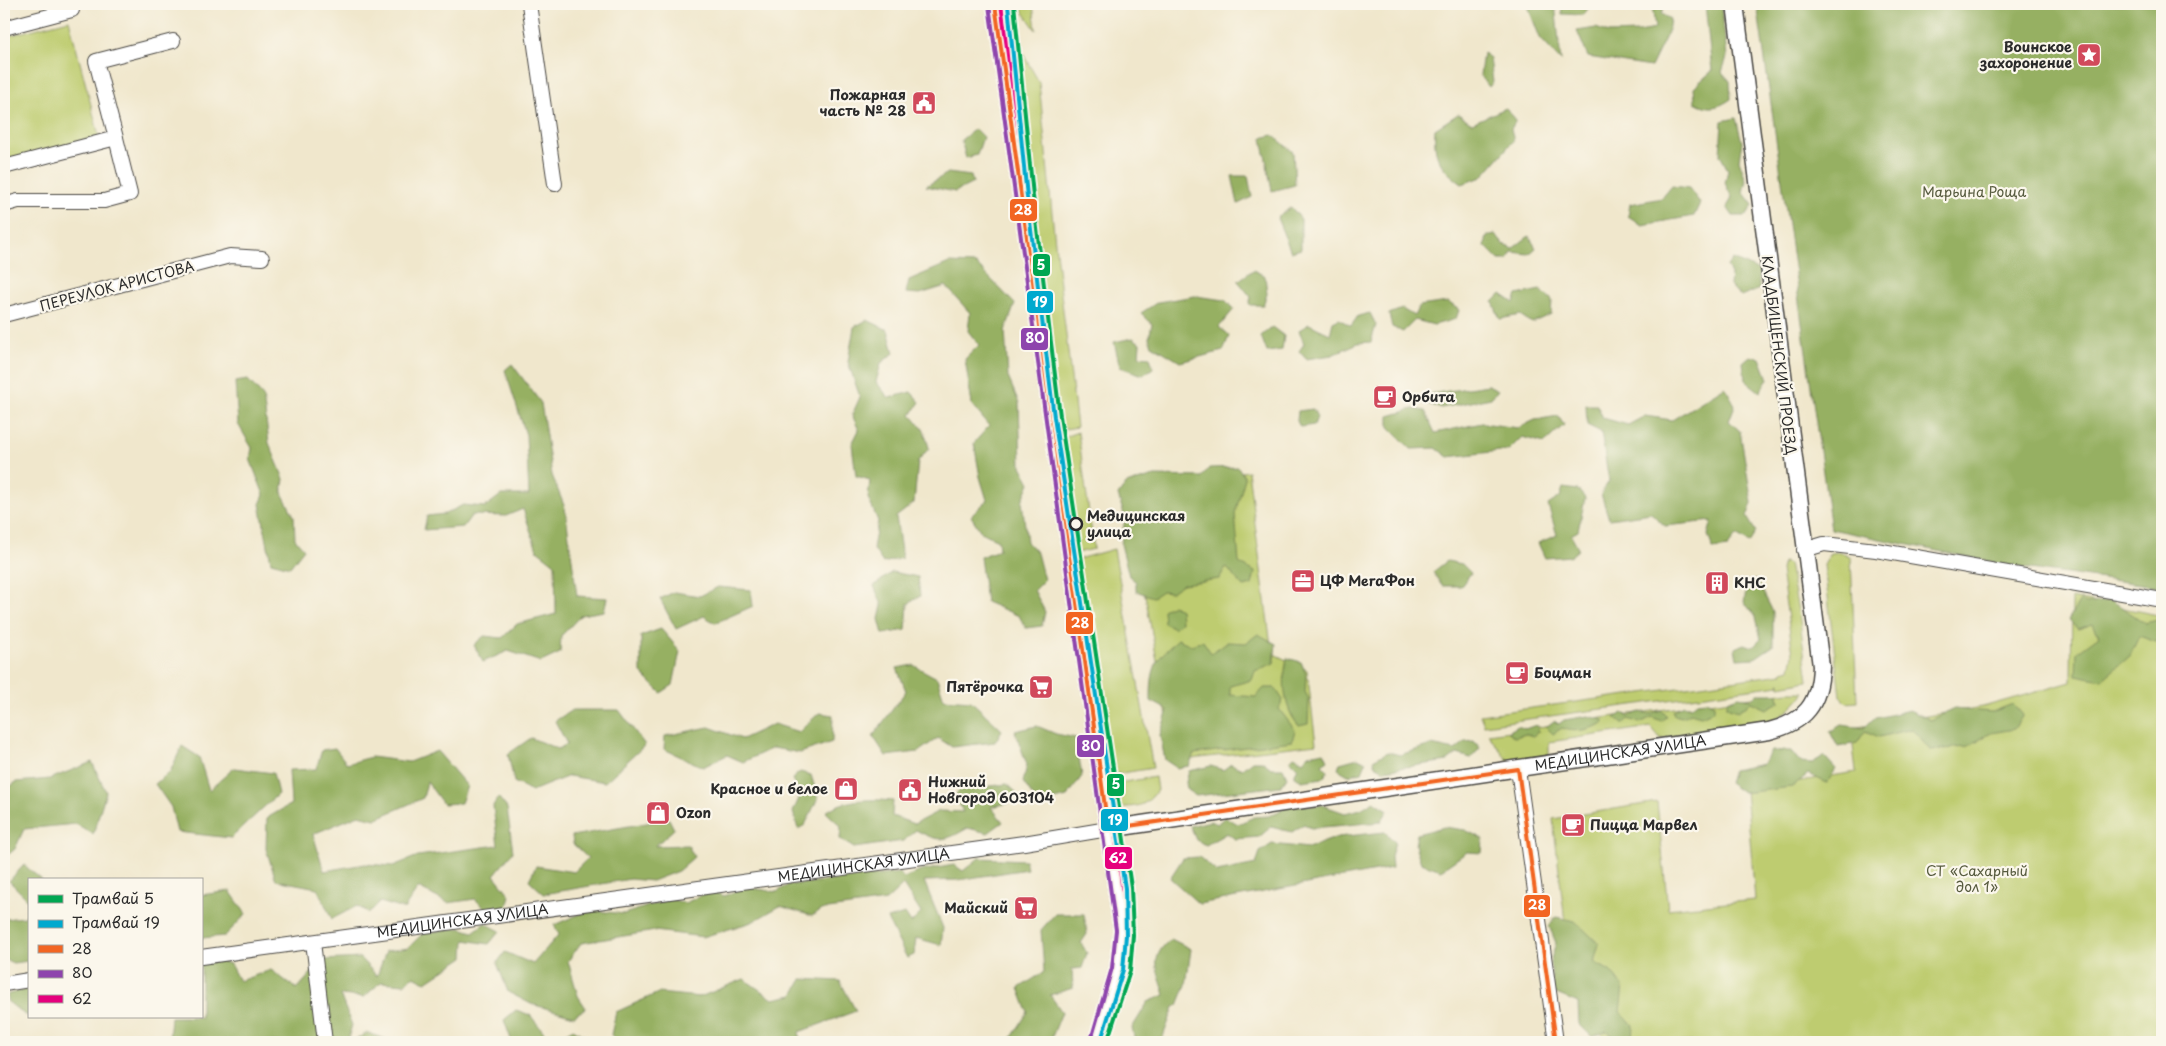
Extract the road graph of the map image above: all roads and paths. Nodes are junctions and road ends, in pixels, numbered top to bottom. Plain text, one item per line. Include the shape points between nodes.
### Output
1 (70, 4) edge
2 (529, 4) edge
3 (996, 4) edge
4 (1735, 4) edge
5 (4, 28) edge
6 (172, 41) dead end
7 (116, 138) junction
8 (4, 167) edge
9 (555, 184) dead end
10 (4, 205) edge
11 (262, 258) dead end
12 (4, 315) edge
13 (1804, 550) junction
14 (2162, 600) edge
15 (1812, 705) joint
16 (1518, 769) junction
17 (1108, 829) junction
18 (313, 942) junction
19 (202, 957) edge
20 (28, 980) edge
21 (4, 984) edge
22 (325, 1042) edge
23 (1097, 1042) edge
24 (1556, 1042) edge

1 - 5 street via 72,10
2 - 9 street
3 - 17 street
4 - 13 street, КЛАДБИЩЕНСКИЙ ПРОЕЗД
6 - 7 street via 96,61
7 - 8 street
7 - 10 street via 130,194 104,201
11 - 12 street, ПЕРЕУЛОК АРИСТОВА via 230,256
13 - 14 street via 1824,544 1867,549
13 - 15 street, КЛАДБИЩЕНСКИЙ ПРОЕЗД via 1821,666 1818,692
15 - 16 street, МЕДИЦИНСКАЯ УЛИЦА via 1798,720 1769,731
16 - 17 street, МЕДИЦИНСКАЯ УЛИЦА
16 - 24 street
17 - 18 street, МЕДИЦИНСКАЯ УЛИЦА
17 - 23 street via 1122,930 1118,969
18 - 19 street, МЕДИЦИНСКАЯ УЛИЦА
18 - 22 street
20 - 21 street

